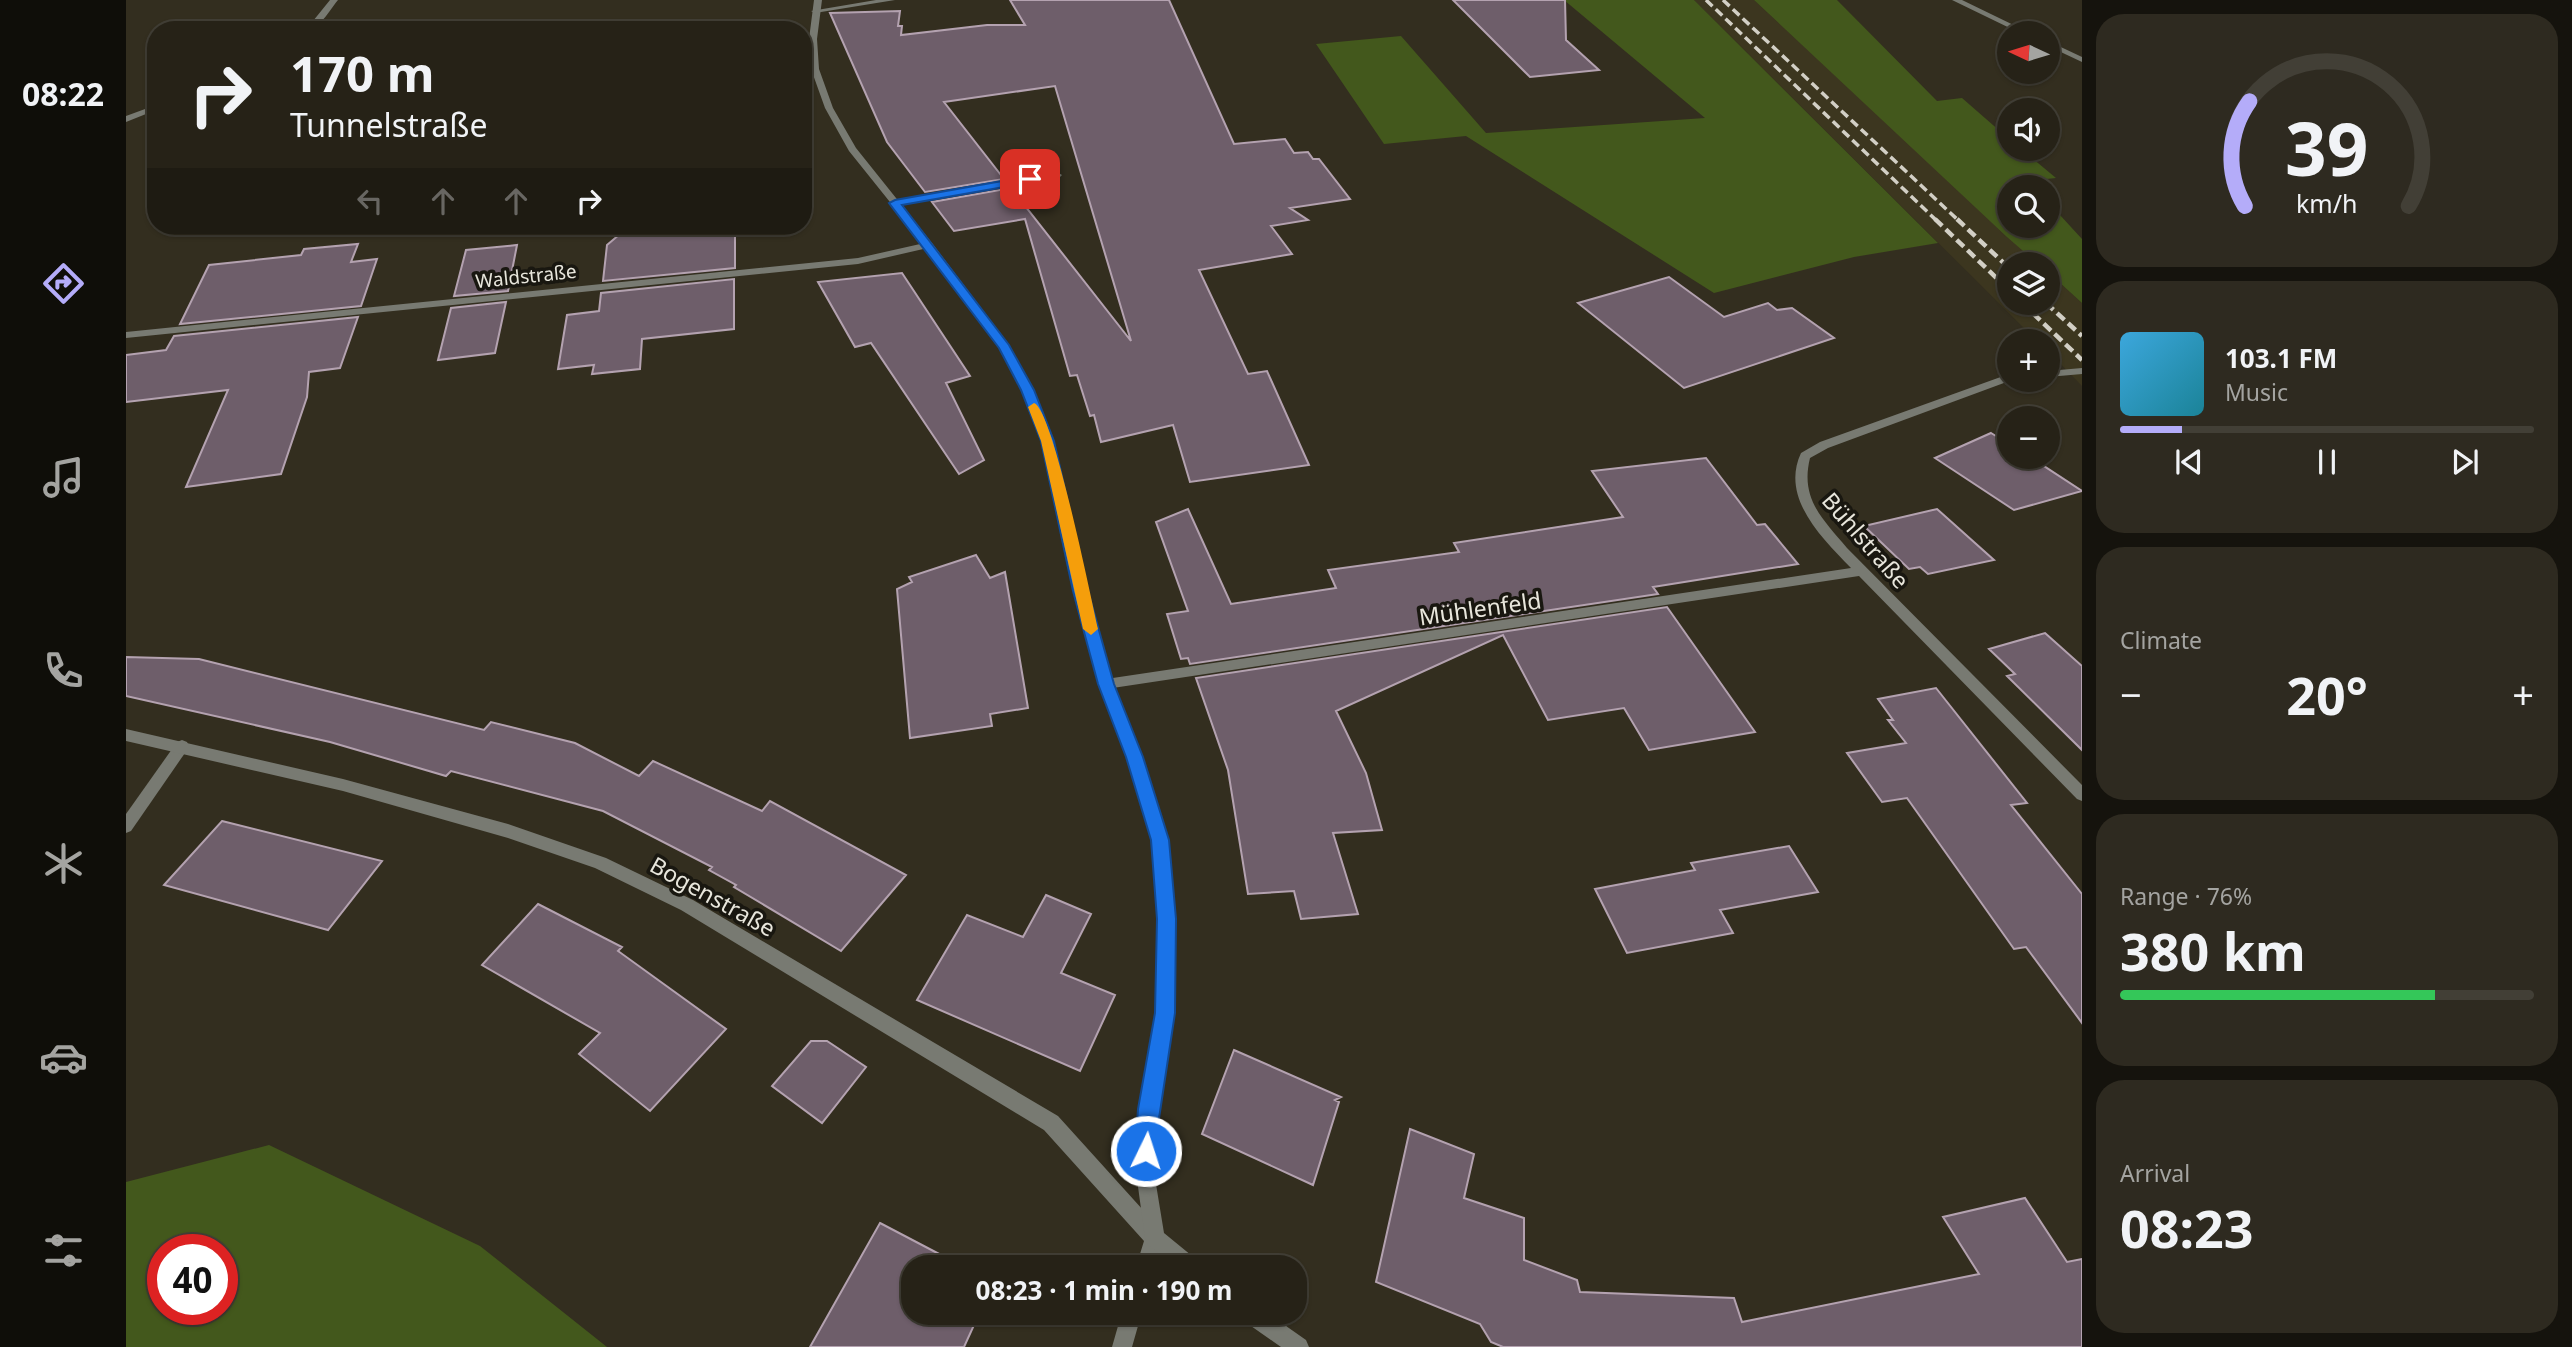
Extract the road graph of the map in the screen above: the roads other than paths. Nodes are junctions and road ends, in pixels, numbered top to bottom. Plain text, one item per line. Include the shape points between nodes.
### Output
1 (334, 0) edge
2 (891, 0) edge
3 (1956, 0) edge
4 (816, 5) edge
5 (318, 21) edge
6 (2001, 21) edge
7 (2060, 49) edge
8 (2082, 60) edge
9 (147, 111) edge
10 (126, 119) edge
11 (1057, 175) dead end
12 (895, 203) junction
13 (929, 245) junction
14 (126, 335) edge
15 (2078, 372) edge
16 (2060, 373) edge
17 (1997, 381) edge
18 (1861, 571) junction
19 (1106, 684) junction
20 (126, 735) edge
21 (182, 746) junction
22 (2082, 795) edge
23 (126, 826) edge
24 (1155, 1238) junction
25 (1150, 1255) edge
26 (1176, 1255) edge
27 (1128, 1325) edge
28 (1267, 1325) edge
29 (1122, 1347) edge
30 (1299, 1347) edge

1 - 5 street
2 - 4 street
3 - 6 street
4 - 12 street via 815,69 829,108 852,149
7 - 8 street
9 - 10 street
11 - 12 street
12 - 13 street
13 - 14 street, Waldstraße via 858,261
13 - 19 street via 1005,347 1028,390 1047,441
15 - 16 street
17 - 18 street, Bühlstraße via 1805,456 1799,485 1804,501
18 - 19 street, Mühlenfeld
18 - 22 street, Bühlstraße
19 - 24 street via 1135,757 1160,840 1166,919 1165,1013 1144,1172
20 - 21 street, Bogenstraße
21 - 23 street
21 - 24 street, Bogenstraße via 508,831 600,863 687,905 1051,1122
24 - 25 street
24 - 26 street, Bogenstraße
27 - 29 street
28 - 30 street

